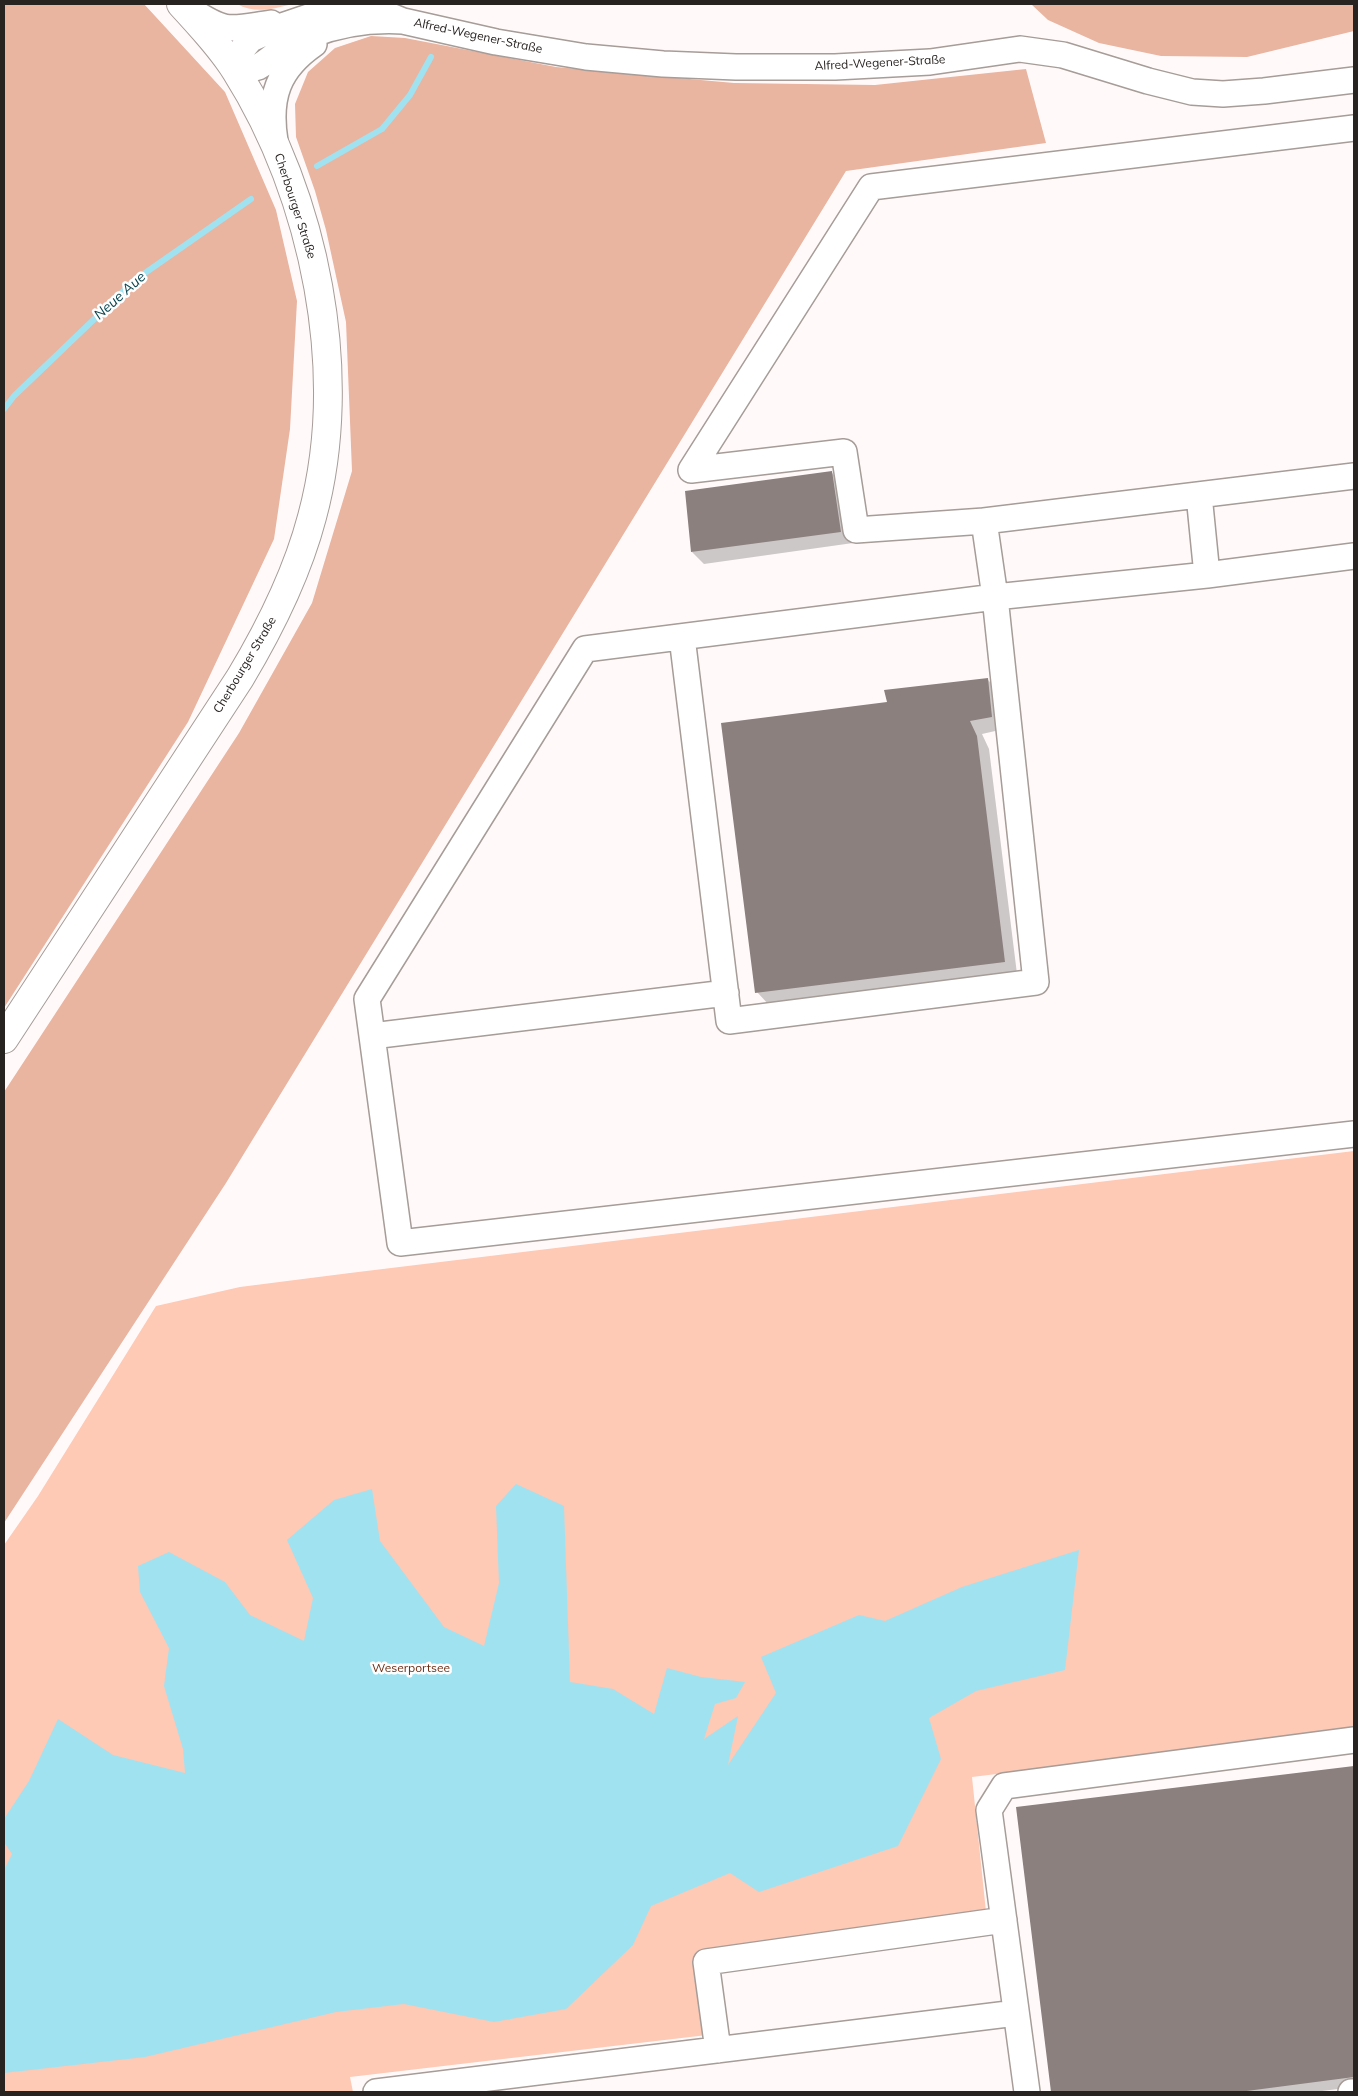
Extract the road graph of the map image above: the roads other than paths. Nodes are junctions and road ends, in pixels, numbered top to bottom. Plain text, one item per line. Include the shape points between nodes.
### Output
1 (182, 4) edge
2 (303, 18) junction
3 (402, 21) junction
4 (340, 26) junction
5 (235, 68) junction
6 (1354, 80) edge
7 (1354, 128) edge
8 (277, 148) junction
9 (1354, 476) edge
10 (1199, 495) junction
11 (984, 521) junction
12 (1354, 556) edge
13 (1207, 575) junction
14 (995, 597) junction
15 (682, 637) junction
16 (726, 993) junction
17 (372, 1036) junction
18 (4, 1040) edge
19 (1354, 1134) edge
20 (1354, 1740) edge
21 (1004, 1920) junction
22 (1016, 2013) junction
23 (718, 2050) junction
24 (376, 2092) edge
25 (1027, 2092) edge

1 - 2 street via 223,28 244,29
1 - 5 main road, Cherbourger Straße
2 - 3 street, Alfred-Wegener-Straße via 335,8 376,10
2 - 5 street, Alfred-Wegener-Straße via 252,39 240,52
3 - 4 street, Alfred-Wegener-Straße via 371,20
3 - 6 street, Alfred-Wegener-Straße via 496,42 586,57 663,64 835,67 930,62 1020,50 1063,55 1192,92 1264,91
4 - 5 street, Alfred-Wegener-Straße via 311,35 248,70
4 - 8 street via 301,53 281,76 272,123
5 - 8 main road, Cherbourger Straße
7 - 11 street via 871,187 691,470 844,452 856,530
8 - 18 main road, Cherbourger Straße via 311,251 325,340 327,425 322,474 312,517 299,558 265,635
9 - 10 street
10 - 11 street
10 - 13 street
11 - 14 street
12 - 13 street
13 - 14 street
14 - 15 street
14 - 16 street via 1036,982 729,1021
15 - 16 street
15 - 17 street via 585,649 366,999
16 - 17 street
17 - 19 street via 400,1243
20 - 21 street via 1004,1786 989,1810
21 - 22 street
21 - 23 street via 706,1962
22 - 23 street
22 - 25 street
23 - 24 street

